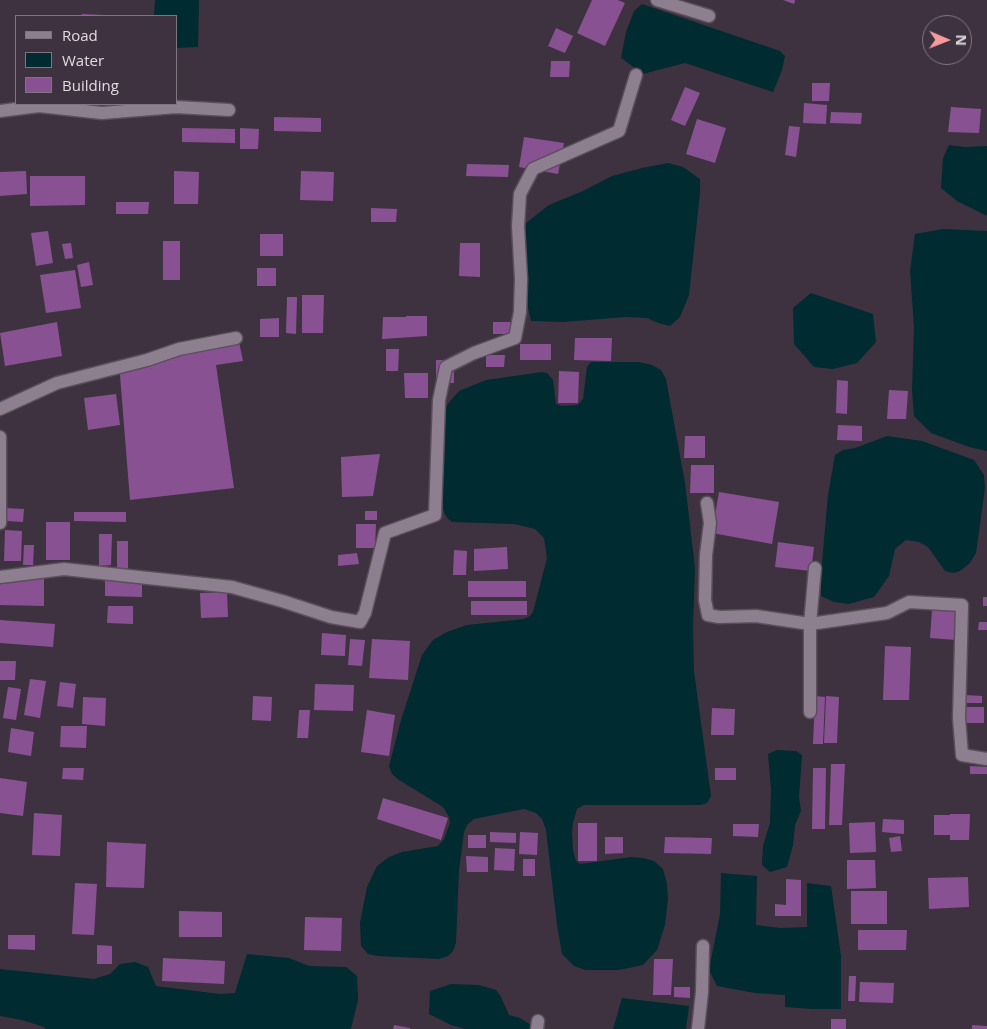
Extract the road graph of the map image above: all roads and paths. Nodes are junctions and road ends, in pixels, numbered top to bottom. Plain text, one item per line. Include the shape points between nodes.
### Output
1 (658, 0) edge
2 (710, 16) dead end
3 (636, 76) dead end
4 (229, 110) dead end
5 (0, 111) edge
6 (236, 338) dead end
7 (0, 408) edge
8 (0, 437) edge
9 (707, 502) dead end
10 (0, 523) edge
11 (815, 568) dead end
12 (0, 577) edge
13 (810, 624) junction
14 (810, 712) dead end
15 (987, 759) edge
16 (703, 946) dead end
17 (698, 1029) edge

1 - 2 street
3 - 12 street via 618,131 533,169 520,194 520,312 515,338 446,366 439,400 435,515 385,533 360,622 331,617 232,587 64,569
4 - 5 street via 176,107 102,113 39,106
6 - 7 street via 179,349 57,382
8 - 10 street
9 - 13 street via 710,523 705,600 708,615 756,616
11 - 13 street
13 - 14 street
13 - 15 street via 887,613 909,602 962,605 959,718 962,755
16 - 17 street

